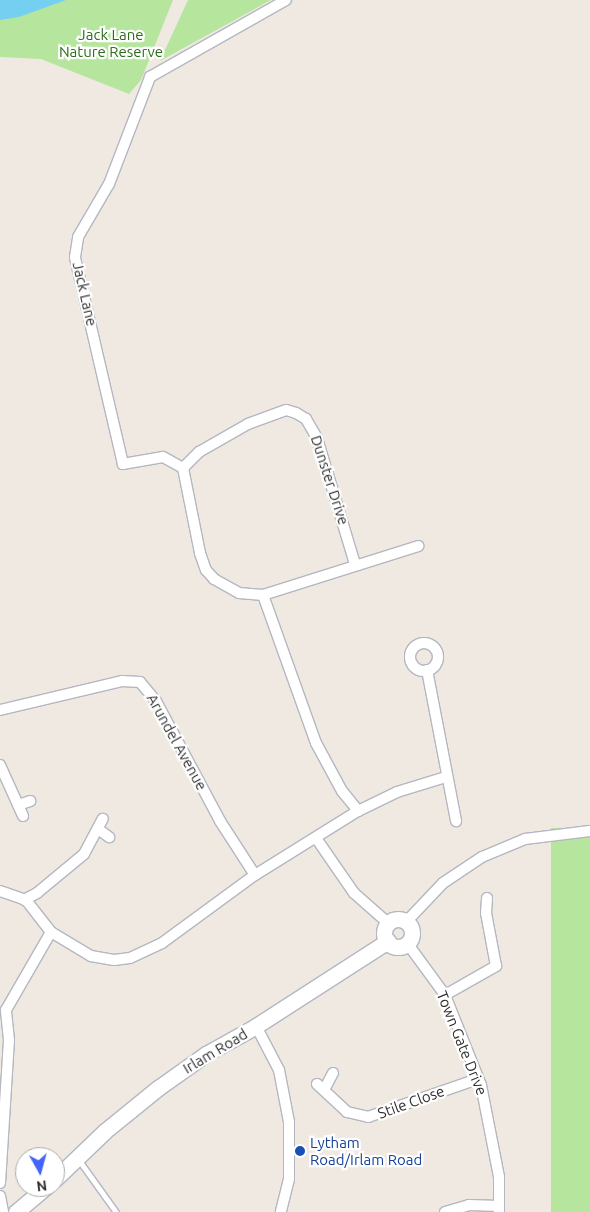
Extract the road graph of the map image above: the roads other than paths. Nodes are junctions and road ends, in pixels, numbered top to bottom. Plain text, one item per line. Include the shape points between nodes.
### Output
1 (286, 0) edge
2 (183, 468) junction
3 (418, 546) dead end
4 (354, 564) junction
5 (263, 595) junction
6 (427, 670) dead end
7 (0, 710) edge
8 (0, 764) edge
9 (446, 777) junction
10 (30, 801) dead end
11 (18, 805) junction
12 (358, 811) junction
13 (23, 816) dead end
14 (103, 819) dead end
15 (456, 821) dead end
16 (98, 829) junction
17 (590, 831) edge
18 (109, 837) dead end
19 (316, 838) junction
20 (255, 875) junction
21 (0, 891) edge
22 (487, 898) dead end
23 (24, 900) junction
24 (407, 921) junction
25 (388, 923) junction
26 (52, 932) junction
27 (388, 941) junction
28 (408, 943) junction
29 (445, 995) junction
30 (3, 1010) edge
31 (256, 1026) junction
32 (333, 1073) dead end
33 (478, 1078) junction
34 (1, 1109) edge
35 (77, 1158) junction
36 (65, 1169) edge
37 (0, 1183) edge
38 (0, 1196) edge
39 (34, 1197) edge
40 (499, 1209) edge
41 (3, 1212) edge
42 (16, 1212) edge
43 (116, 1212) edge
44 (281, 1212) edge
45 (445, 1212) edge

1 - 2 street, Jack Lane via 150,77 109,184 78,237 75,257 123,464 163,457
2 - 4 street, Dunster Drive via 199,452 248,424 286,410 296,413 306,419 318,438
2 - 5 street via 206,570 228,588
3 - 4 street
4 - 5 street
5 - 12 street via 316,743 342,791
6 - 9 street
7 - 20 street, Arundel Avenue via 122,681 140,682 156,701 220,821
8 - 11 street
9 - 12 street via 397,792
9 - 15 street via 459,808
10 - 11 street
11 - 13 street
12 - 19 street
14 - 16 street
16 - 18 street
16 - 23 street via 84,854 38,893
17 - 24 street via 525,839 482,857 443,883
19 - 20 street
19 - 25 street via 354,893
20 - 26 street via 162,943 130,958 114,960 91,956
21 - 23 street
22 - 29 street via 486,913 496,966
23 - 26 street
24 - 25 street via 395,919
24 - 28 street via 412,932
25 - 27 street via 385,930
26 - 30 street
27 - 28 street via 395,946
27 - 31 street, Irlam Road
28 - 29 street, Town Gate Drive
29 - 33 street, Town Gate Drive
30 - 34 street via 9,1040
31 - 35 street, Irlam Road via 206,1054 158,1088
31 - 44 street via 279,1070 289,1122 289,1179
32 - 33 street, Stile Close via 321,1086 347,1112 368,1117
33 - 40 street, Town Gate Drive via 486,1102 499,1177
34 - 37 street
35 - 36 street, Irlam Road
35 - 43 lane
38 - 41 street
39 - 42 street
40 - 45 street via 469,1205

